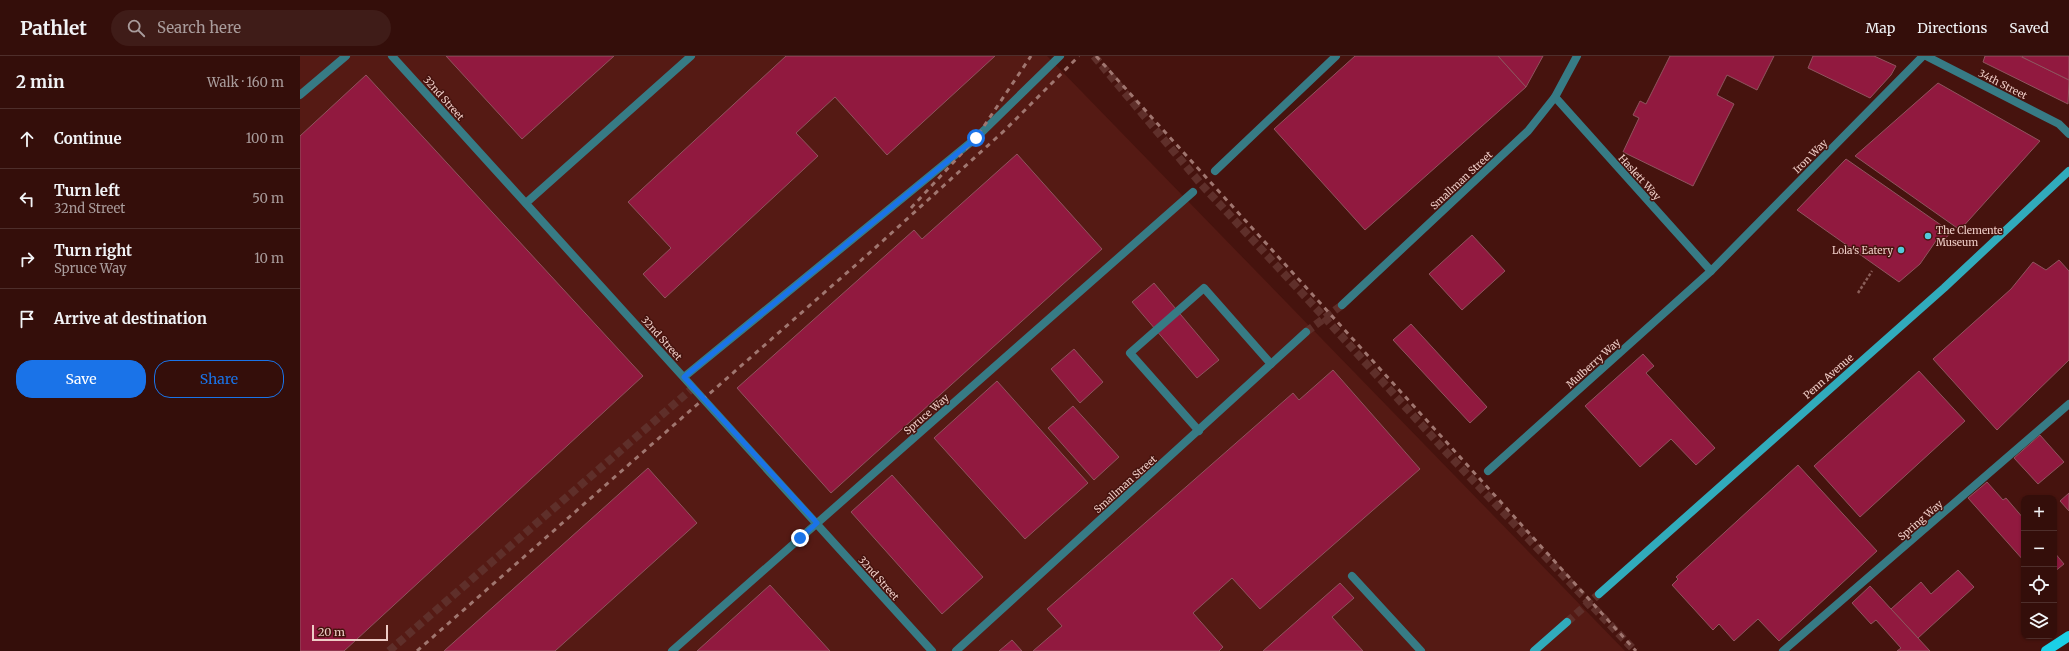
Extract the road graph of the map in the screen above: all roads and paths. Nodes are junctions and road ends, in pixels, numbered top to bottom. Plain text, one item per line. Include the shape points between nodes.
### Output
1 (346, 56) edge
2 (392, 56) edge
3 (691, 56) edge
4 (1060, 56) edge
5 (1336, 56) edge
6 (1578, 56) edge
7 (1923, 56) edge
8 (1926, 56) edge
9 (300, 95) edge
10 (1555, 97) junction
11 (2069, 134) edge
12 (1215, 171) dead end
13 (2069, 171) edge
14 (1193, 192) dead end
15 (526, 203) junction
16 (1711, 271) junction
17 (1872, 271) dead end
18 (1858, 293) dead end
19 (1342, 305) tunnel mouth
20 (1306, 332) tunnel mouth
21 (1271, 364) junction
22 (684, 377) junction
23 (2069, 404) edge
24 (1198, 430) junction
25 (1488, 471) dead end
26 (817, 523) junction
27 (1352, 576) dead end
28 (1599, 594) tunnel mouth
29 (1567, 622) tunnel mouth
30 (2069, 636) edge
31 (672, 651) edge
32 (932, 651) edge
33 (956, 651) edge
34 (1421, 651) edge
35 (1534, 651) edge
36 (1783, 651) edge
37 (2046, 651) edge

1 - 9 street
2 - 15 street, 32nd Street
3 - 15 street
4 - 22 street via 976,138
5 - 12 street
6 - 10 street, Smallman Street
7 - 16 street, Iron Way
8 - 11 street, 34th Street via 2059,124
10 - 16 street, Haslett Way
10 - 19 street, Smallman Street via 1528,131
13 - 28 main road, Penn Avenue via 1944,288
14 - 26 street, Spruce Way
15 - 22 street, 32nd Street
16 - 25 street, Mulberry Way
17 - 18 path
20 - 21 street, Smallman Street
21 - 24 street, Smallman Street
21 - 24 street via 1204,288 1130,353
22 - 26 street, 32nd Street
23 - 36 street, Spring Way
24 - 33 street, Smallman Street
26 - 31 street, Spruce Way
26 - 32 street, 32nd Street
27 - 34 street
29 - 35 main road
30 - 37 main road

